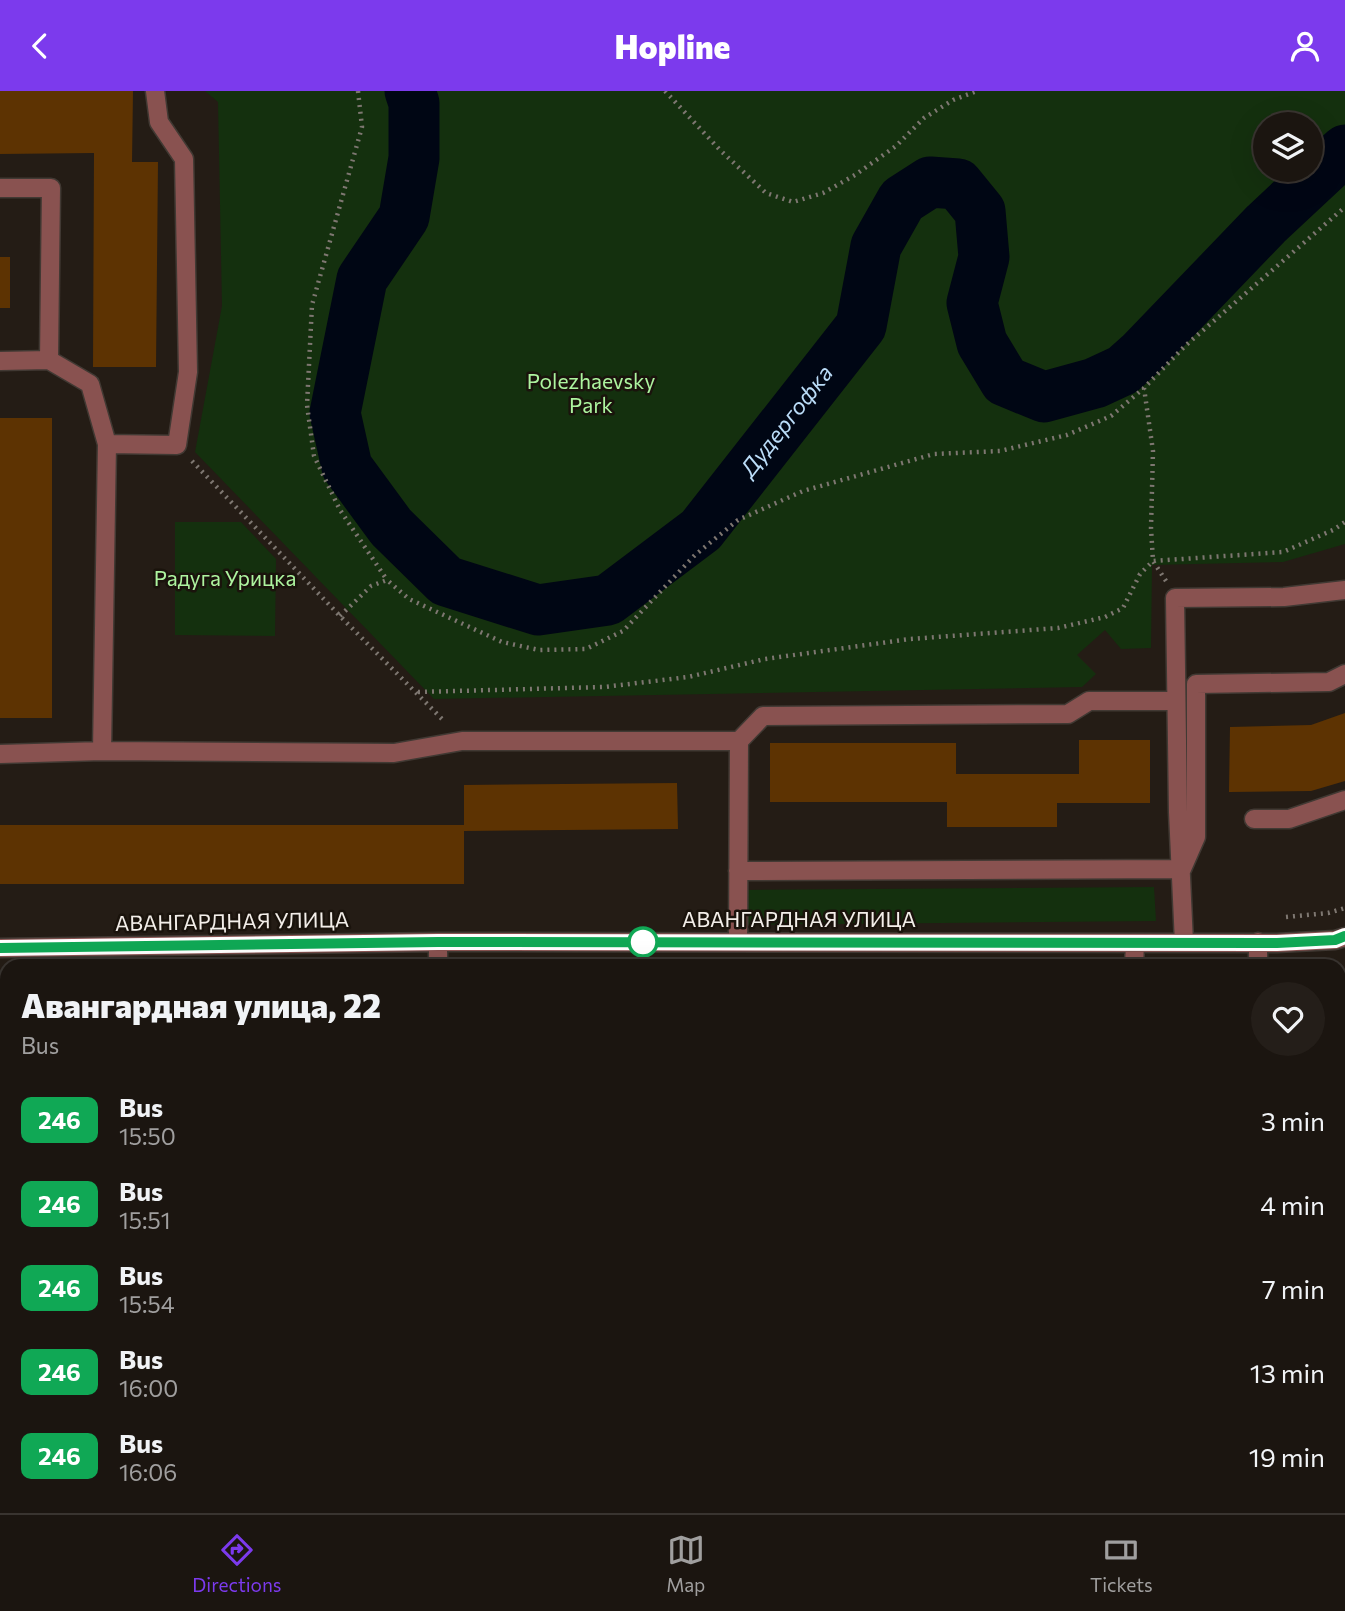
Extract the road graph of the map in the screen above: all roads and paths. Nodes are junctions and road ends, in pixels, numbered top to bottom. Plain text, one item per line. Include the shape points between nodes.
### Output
1 (155, 91) edge
2 (358, 91) edge
3 (665, 91) edge
4 (977, 91) edge
5 (0, 188) edge
6 (1345, 207) edge
7 (49, 360) junction
8 (0, 361) edge
9 (1144, 388) junction
10 (107, 444) junction
11 (177, 445) junction
12 (1345, 521) edge
13 (1153, 561) junction
14 (387, 580) junction
15 (1345, 590) edge
16 (340, 616) junction
17 (1345, 674) edge
18 (418, 692) junction
19 (1176, 701) junction
20 (462, 741) junction
21 (739, 741) junction
22 (102, 751) junction
23 (0, 754) edge
24 (1345, 800) edge
25 (1254, 818) dead end
26 (1182, 869) junction
27 (738, 871) junction
28 (1345, 908) edge
29 (1277, 918) dead end
30 (1345, 937) edge
31 (438, 942) junction
32 (738, 942) junction
33 (1258, 942) junction
34 (1135, 943) junction
35 (1184, 943) junction
36 (0, 948) edge
37 (438, 959) edge
38 (1135, 959) edge
39 (1258, 959) edge

1 - 11 street via 159,122 184,159 188,372
2 - 14 path via 362,127 312,305 307,405 314,456 340,510
3 - 4 path via 766,193 793,202 823,193 855,175 896,146 924,118
5 - 7 street via 51,188
6 - 9 path via 1185,346
7 - 8 street
7 - 10 street via 90,384
9 - 13 path via 1153,451
9 - 14 path via 1111,416 1067,435 1000,451 934,454 803,491 738,520 695,555 624,631 586,649 539,650 502,642 409,599
10 - 11 street
10 - 22 street
11 - 16 path
12 - 13 path via 1283,552
13 - 18 path via 1123,608 1058,628 871,644 618,685
14 - 16 path via 371,586
15 - 19 street via 1283,597 1175,598
16 - 18 path
17 - 26 street via 1329,682 1196,684 1196,837
18 - 20 path
19 - 21 street via 1089,701 1068,714 763,716
19 - 26 street
20 - 21 street
20 - 22 street via 394,753
21 - 27 street
22 - 23 street
24 - 25 street via 1289,818
26 - 27 street
26 - 35 street
27 - 32 street
28 - 29 path
30 - 33 street, АВАНГАРДНАЯ УЛИЦА
31 - 32 street, АВАНГАРДНАЯ УЛИЦА
31 - 36 street, АВАНГАРДНАЯ УЛИЦА
31 - 37 street
32 - 34 street, АВАНГАРДНАЯ УЛИЦА
33 - 35 street, АВАНГАРДНАЯ УЛИЦА
33 - 39 street
34 - 35 street, АВАНГАРДНАЯ УЛИЦА
34 - 38 street

